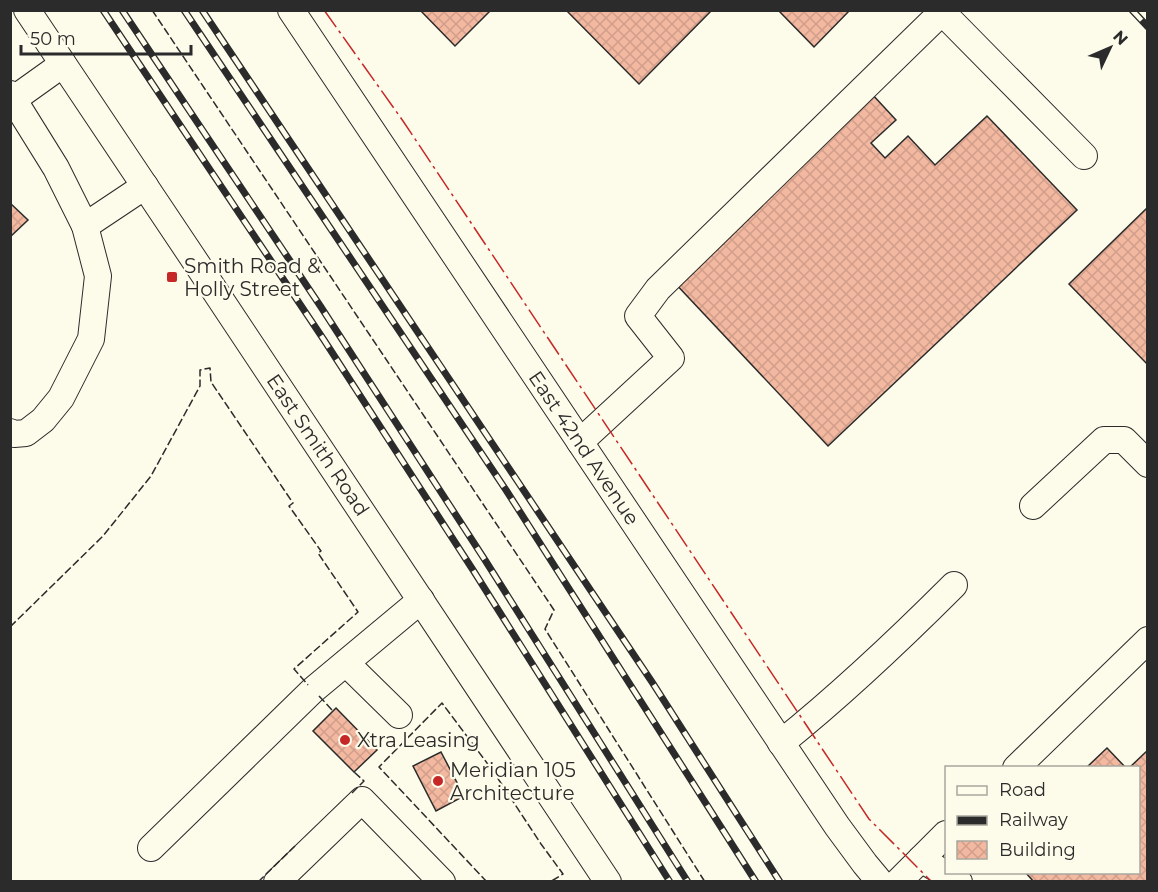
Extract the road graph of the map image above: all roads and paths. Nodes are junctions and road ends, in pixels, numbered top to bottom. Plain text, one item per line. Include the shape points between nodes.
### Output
1 (27, 10) edge
2 (291, 10) edge
3 (63, 64) junction
4 (12, 97) edge
5 (1084, 156) dead end
6 (145, 186) junction
7 (85, 226) junction
8 (10, 432) edge
9 (580, 442) junction
10 (1148, 464) edge
11 (1033, 506) dead end
12 (954, 585) dead end
13 (421, 600) junction
14 (1148, 640) edge
15 (346, 663) junction
16 (399, 715) dead end
17 (781, 743) junction
18 (1018, 766) edge
19 (945, 835) edge
20 (151, 848) dead end
21 (921, 859) junction
22 (945, 874) edge
23 (946, 874) edge
24 (598, 878) edge
25 (277, 882) edge
26 (442, 882) edge
27 (880, 882) edge
28 (898, 882) edge
29 (959, 882) edge

1 - 3 street, East Smith Road
2 - 9 street, East 42nd Avenue
3 - 4 street
3 - 6 street, East Smith Road
4 - 7 street via 56,168
5 - 9 street via 942,12 658,289 638,316 671,358
6 - 7 street
6 - 13 street, East Smith Road
7 - 8 street via 98,276 91,339 61,398 43,420 26,433
9 - 17 street, East 42nd Avenue
10 - 11 street via 1124,440 1104,440
12 - 17 street via 905,634
13 - 15 street
13 - 24 street, East Smith Road
14 - 18 street
15 - 16 street
15 - 20 street via 313,690
17 - 27 street, East 42nd Avenue
19 - 21 street
21 - 22 street
21 - 28 street
23 - 29 street
25 - 26 street via 362,800

